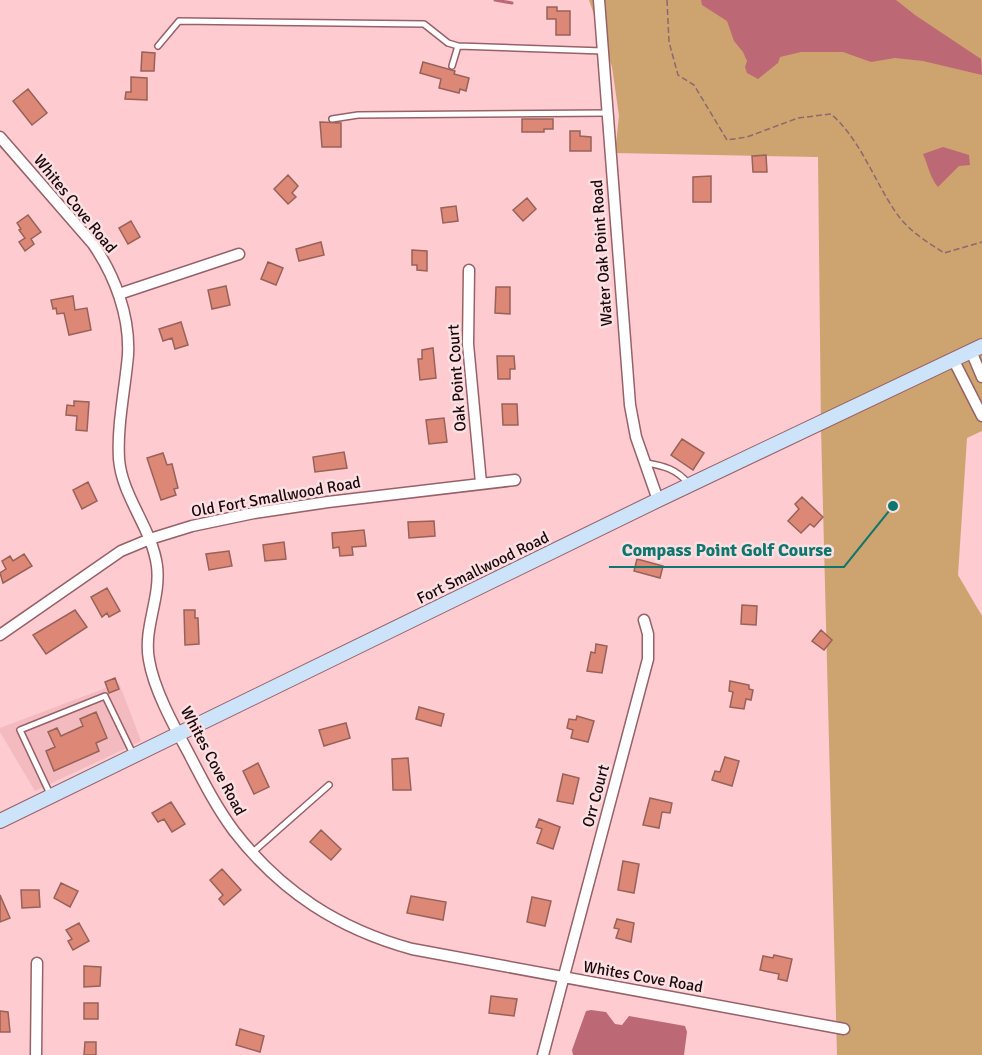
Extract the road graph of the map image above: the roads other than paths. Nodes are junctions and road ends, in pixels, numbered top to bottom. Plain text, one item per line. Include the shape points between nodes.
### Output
1 (599, 0) edge
2 (158, 46) dead end
3 (458, 46) junction
4 (603, 51) junction
5 (452, 66) dead end
6 (608, 113) junction
7 (332, 119) dead end
8 (0, 137) edge
9 (239, 254) dead end
10 (469, 270) dead end
11 (119, 294) junction
12 (976, 349) edge
13 (953, 359) junction
14 (982, 377) edge
15 (982, 416) edge
16 (645, 463) junction
17 (515, 480) dead end
18 (481, 483) junction
19 (690, 485) junction
20 (658, 500) junction
21 (150, 539) junction
22 (644, 620) dead end
23 (0, 635) edge
24 (179, 735) junction
25 (134, 757) junction
26 (329, 785) dead end
27 (52, 798) junction
28 (0, 821) edge
29 (253, 852) junction
30 (37, 963) dead end
31 (563, 978) junction
32 (844, 1029) dead end
33 (36, 1055) edge
34 (543, 1055) edge

1 - 4 street, Water Oak Point Road
2 - 3 lane via 179,21 424,24
3 - 4 lane
3 - 5 lane
4 - 6 street, Water Oak Point Road
6 - 7 lane via 358,115
6 - 16 street, Water Oak Point Road via 630,405
8 - 11 street, Whites Cove Road via 93,244
9 - 11 street
10 - 18 street, Oak Point Court via 468,344
11 - 21 street, Whites Cove Road via 128,353 118,435 119,463
12 - 13 main road, Fort Smallwood Road
12 - 14 street
13 - 15 street
13 - 19 main road, Fort Smallwood Road
16 - 19 lane via 672,469
16 - 20 street, Water Oak Point Road
17 - 18 street, Old Fort Smallwood Road
18 - 21 street, Old Fort Smallwood Road via 254,513
19 - 20 main road, Fort Smallwood Road
20 - 24 main road, Fort Smallwood Road
21 - 23 street, Old Fort Smallwood Road via 121,551
21 - 24 street, Whites Cove Road via 158,577 148,635 149,660
22 - 31 street, Orr Court via 648,659
24 - 25 main road, Fort Smallwood Road
24 - 29 street, Whites Cove Road via 221,812
25 - 27 main road, Fort Smallwood Road
25 - 27 lane via 105,696 20,730
26 - 29 lane
27 - 28 main road, Fort Smallwood Road
29 - 31 street, Whites Cove Road via 292,891 367,935 412,949
30 - 33 street
31 - 32 street, Whites Cove Road
31 - 34 street, Orr Court

